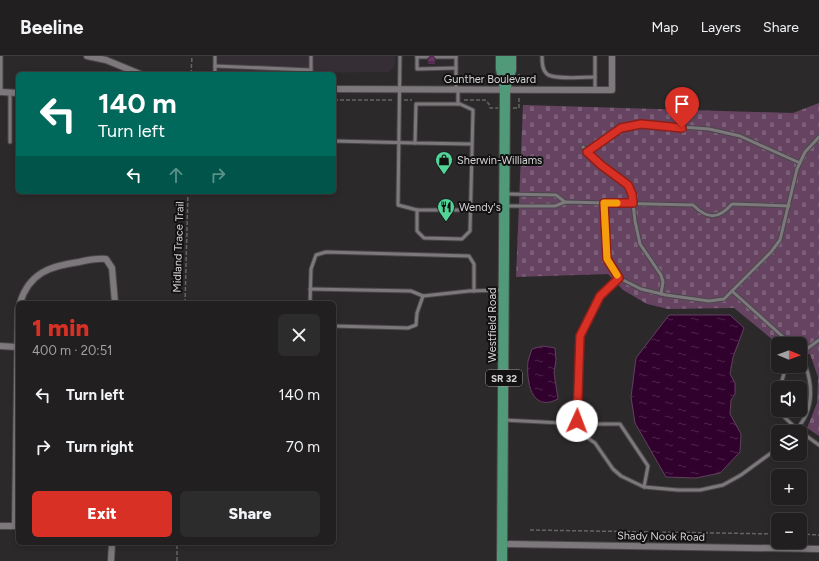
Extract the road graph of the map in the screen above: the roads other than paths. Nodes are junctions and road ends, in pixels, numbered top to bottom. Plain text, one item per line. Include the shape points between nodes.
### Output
1 (1, 56) edge
2 (87, 56) edge
3 (215, 56) edge
4 (312, 56) edge
5 (400, 56) edge
6 (417, 56) edge
7 (501, 56) edge
8 (511, 56) edge
9 (542, 56) edge
10 (595, 56) edge
11 (612, 56) edge
12 (428, 57) edge
13 (435, 57) edge
14 (456, 57) edge
15 (215, 66) junction
16 (456, 68) junction
17 (135, 72) edge
18 (215, 72) edge
19 (311, 72) edge
20 (595, 77) junction
21 (336, 89) edge
22 (399, 89) junction
23 (457, 89) junction
24 (505, 89) junction
25 (595, 90) junction
26 (1, 92) edge
27 (10, 93) junction
28 (16, 93) edge
29 (458, 102) junction
30 (819, 137) edge
31 (336, 141) edge
32 (10, 142) dead end
33 (399, 142) junction
34 (415, 143) junction
35 (472, 144) junction
36 (583, 147) dead end
37 (587, 152) junction
38 (800, 163) junction
39 (505, 194) junction
40 (565, 202) junction
41 (604, 203) junction
42 (633, 203) junction
43 (505, 206) junction
44 (789, 206) junction
45 (417, 210) junction
46 (470, 210) junction
47 (619, 278) junction
48 (310, 289) junction
49 (474, 290) junction
50 (504, 290) junction
51 (732, 291) junction
52 (661, 294) junction
53 (422, 296) junction
54 (21, 301) edge
55 (116, 301) edge
56 (310, 301) edge
57 (336, 326) edge
58 (782, 337) edge
59 (819, 340) edge
60 (0, 346) edge
61 (16, 347) edge
62 (807, 348) edge
63 (807, 373) edge
64 (577, 414) junction
65 (784, 417) edge
66 (503, 420) junction
67 (791, 425) edge
68 (800, 425) edge
69 (573, 429) junction
70 (807, 438) edge
71 (819, 445) edge
72 (771, 453) edge
73 (644, 487) junction
74 (0, 526) edge
75 (16, 526) edge
76 (502, 544) junction
77 (112, 545) edge
78 (819, 550) edge
79 (111, 561) edge
80 (502, 561) edge

1 - 26 lane
2 - 17 street via 106,60
3 - 15 lane
4 - 19 lane
5 - 22 lane
6 - 12 lane
6 - 16 lane via 417,69
7 - 24 main road, Westfield Road / SR 32
8 - 24 main road, Westfield Road / SR 32 via 511,70
9 - 20 lane via 542,63 548,75
10 - 20 lane
11 - 25 street, Gunther Boulevard via 612,90
13 - 14 lane
14 - 16 lane
15 - 18 lane
15 - 19 lane
16 - 23 lane
20 - 25 lane
21 - 22 street, Gunther Boulevard
22 - 23 street, Gunther Boulevard
22 - 33 lane
23 - 24 street, Gunther Boulevard
23 - 29 lane
24 - 25 street, Gunther Boulevard
24 - 39 main road, Westfield Road / SR 32
26 - 27 street
27 - 28 street
27 - 32 lane
29 - 34 lane via 416,104
29 - 35 lane via 473,110
30 - 38 lane
31 - 33 lane
33 - 34 lane
33 - 45 lane via 398,205
34 - 35 lane
35 - 46 lane
36 - 37 lane
37 - 38 lane via 621,128 641,124 709,129 740,136
37 - 42 lane via 628,185
38 - 44 lane
39 - 40 lane via 556,196
39 - 43 main road, Westfield Road / SR 32
40 - 41 lane
40 - 43 lane via 555,206
41 - 42 lane
41 - 47 lane via 607,259
42 - 44 lane via 693,205 700,212 709,215 724,213 732,204
42 - 52 lane via 640,244 662,275
43 - 50 main road, Westfield Road / SR 32
44 - 51 lane via 780,240
45 - 46 lane
45 - 46 lane via 417,231 424,238 462,239 470,231
47 - 52 lane via 641,289
47 - 64 lane via 600,296 580,336
48 - 49 lane via 311,269 316,255 326,252 469,256 474,264
48 - 53 lane via 412,291
48 - 56 lane
49 - 50 lane
49 - 53 lane
50 - 66 main road, Westfield Road / SR 32
51 - 52 lane via 724,299 709,301
51 - 58 lane
53 - 57 lane via 416,325 408,328
54 - 55 street via 34,277 44,270 96,259 106,259 112,268
59 - 62 lane
60 - 61 street
63 - 68 lane via 811,399 808,413
64 - 69 lane
64 - 73 lane via 595,414 595,424 620,424 648,466
65 - 67 lane
66 - 69 lane via 562,423
66 - 76 main road, Westfield Road / SR 32
69 - 73 lane via 595,443 621,476
70 - 71 lane
72 - 73 lane via 723,485 700,490
74 - 75 street
76 - 78 street, Shady Nook Road
76 - 80 main road, Westfield Road / SR 32
77 - 79 street

